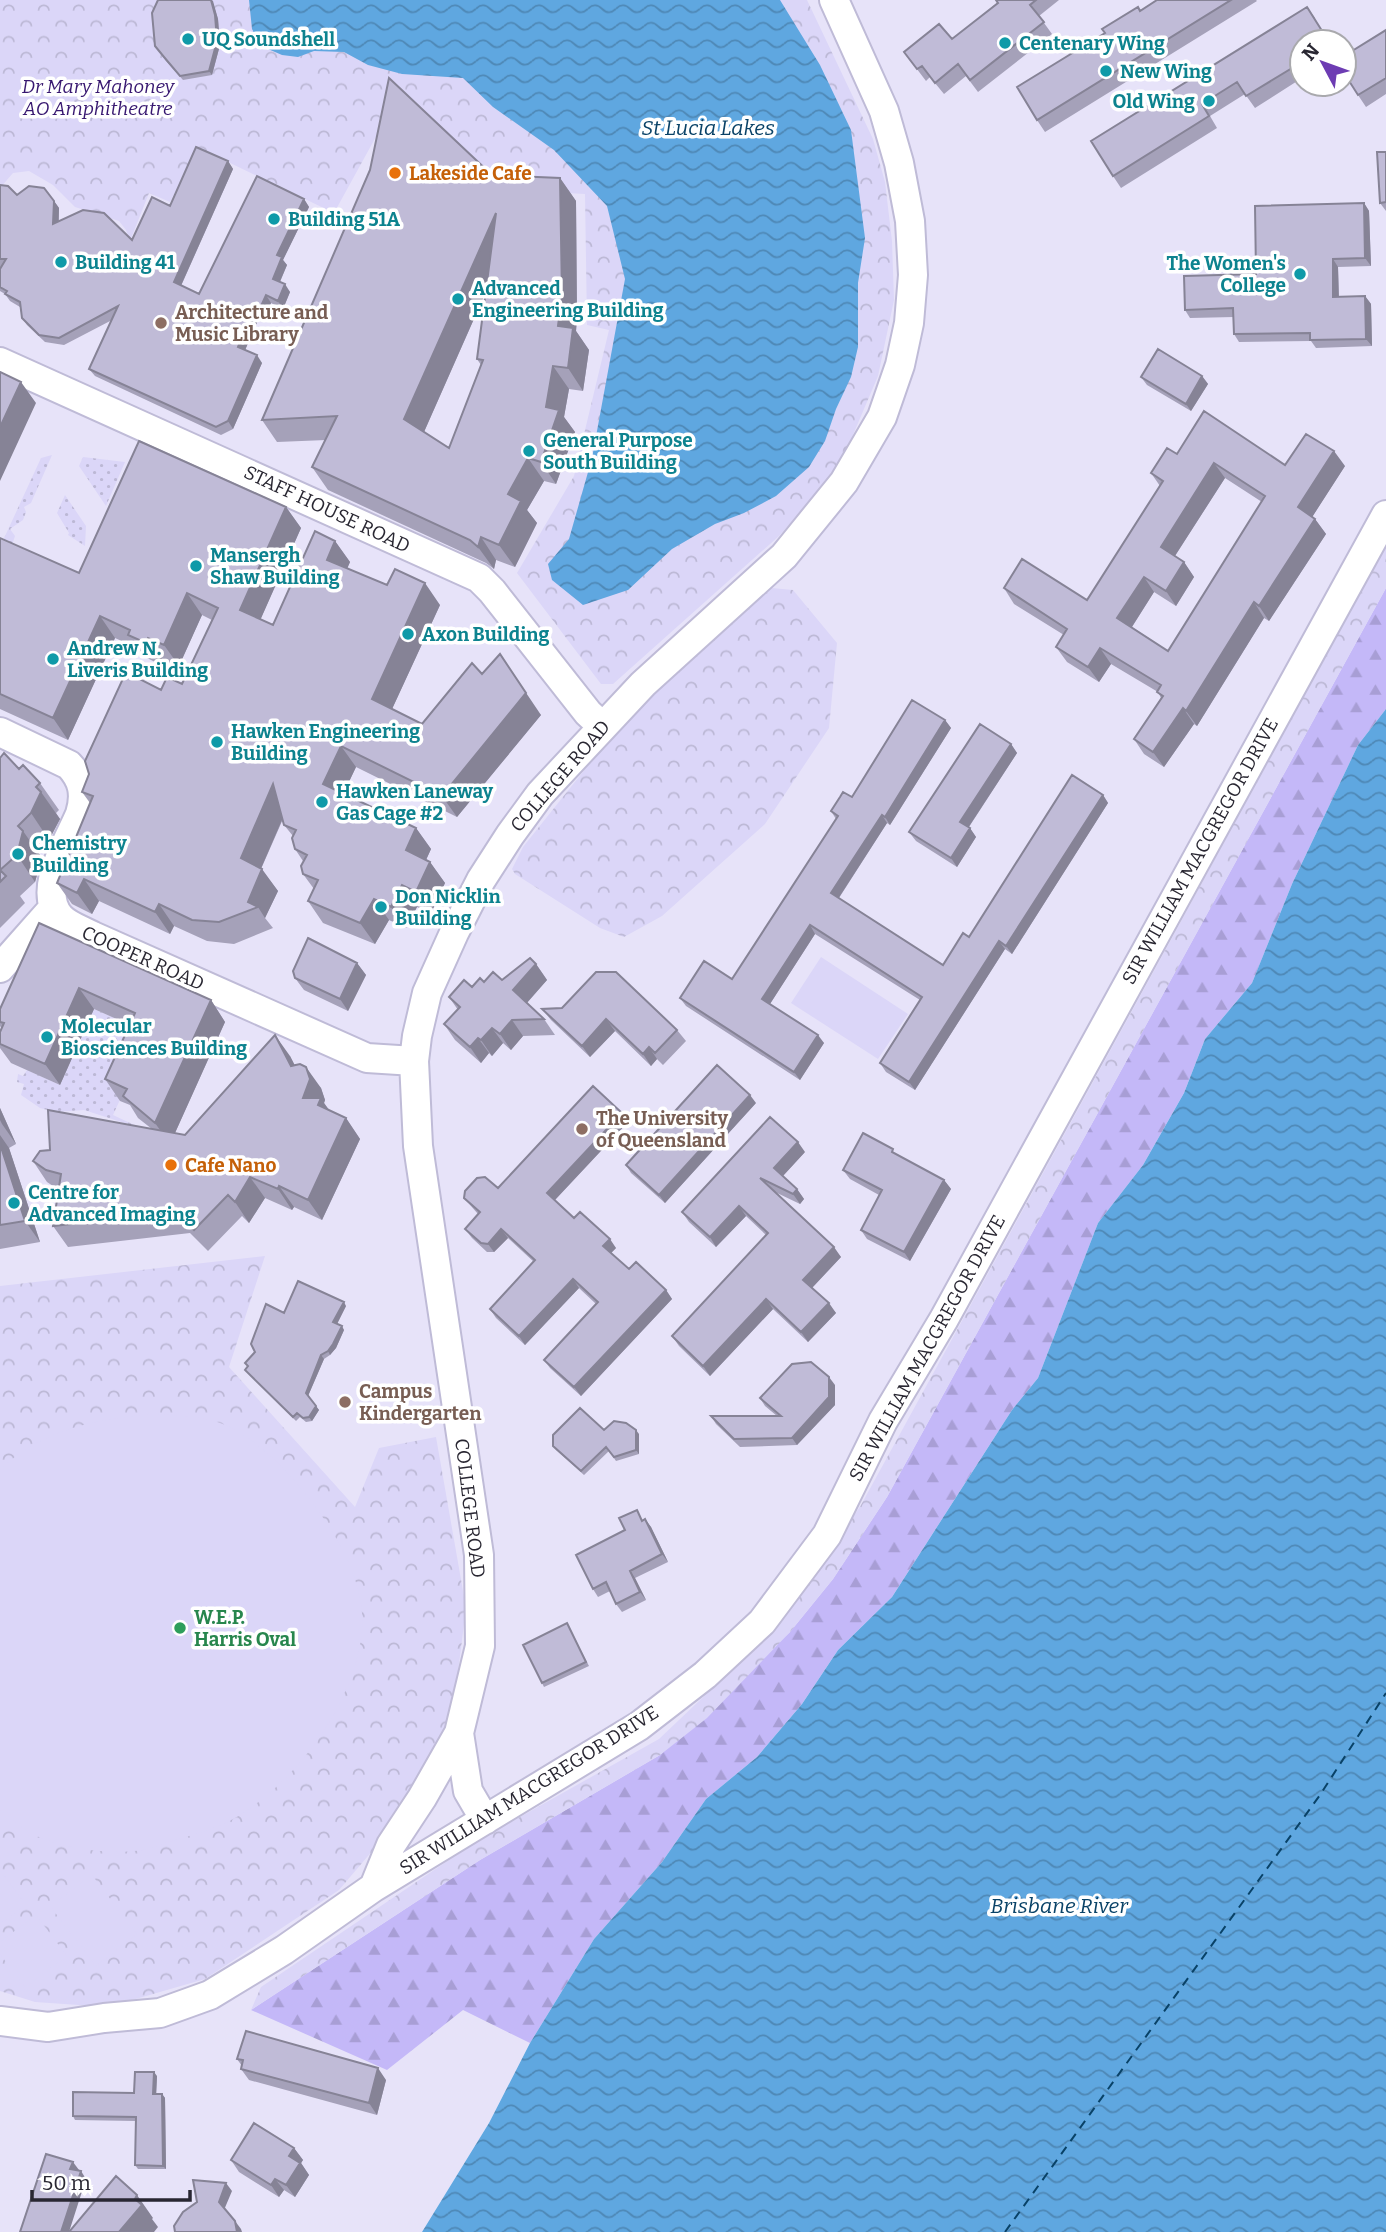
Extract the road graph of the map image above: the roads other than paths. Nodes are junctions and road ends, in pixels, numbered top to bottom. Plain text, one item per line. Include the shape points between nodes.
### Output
1 (834, 0) edge
2 (0, 362) edge
3 (1386, 515) edge
4 (602, 726) junction
5 (0, 732) edge
6 (54, 907) junction
7 (0, 968) edge
8 (414, 1061) junction
9 (458, 1732) junction
10 (485, 1820) junction
11 (374, 1887) junction
12 (0, 2021) edge

1 - 4 street, COLLEGE ROAD via 884,111 899,163 913,275 900,365 882,416 844,482 813,523 784,556
2 - 4 street, STAFF HOUSE ROAD via 479,578
3 - 10 street, SIR WILLIAM MACGREGOR DRIVE via 883,1421 827,1535 762,1622 705,1675 639,1726
4 - 8 street, COLLEGE ROAD via 540,794 481,880 427,993
5 - 6 street via 69,765 82,786 80,814 50,886
6 - 7 street
6 - 8 street, COOPER ROAD via 61,918 93,936 367,1058
8 - 9 street, COLLEGE ROAD via 421,1175 479,1555 480,1646
9 - 10 street, COLLEGE ROAD via 468,1791
9 - 11 street, COLLEGE ROAD via 391,1845
10 - 11 street, SIR WILLIAM MACGREGOR DRIVE
11 - 12 street, SIR WILLIAM MACGREGOR DRIVE via 210,1995 160,2013 48,2027

